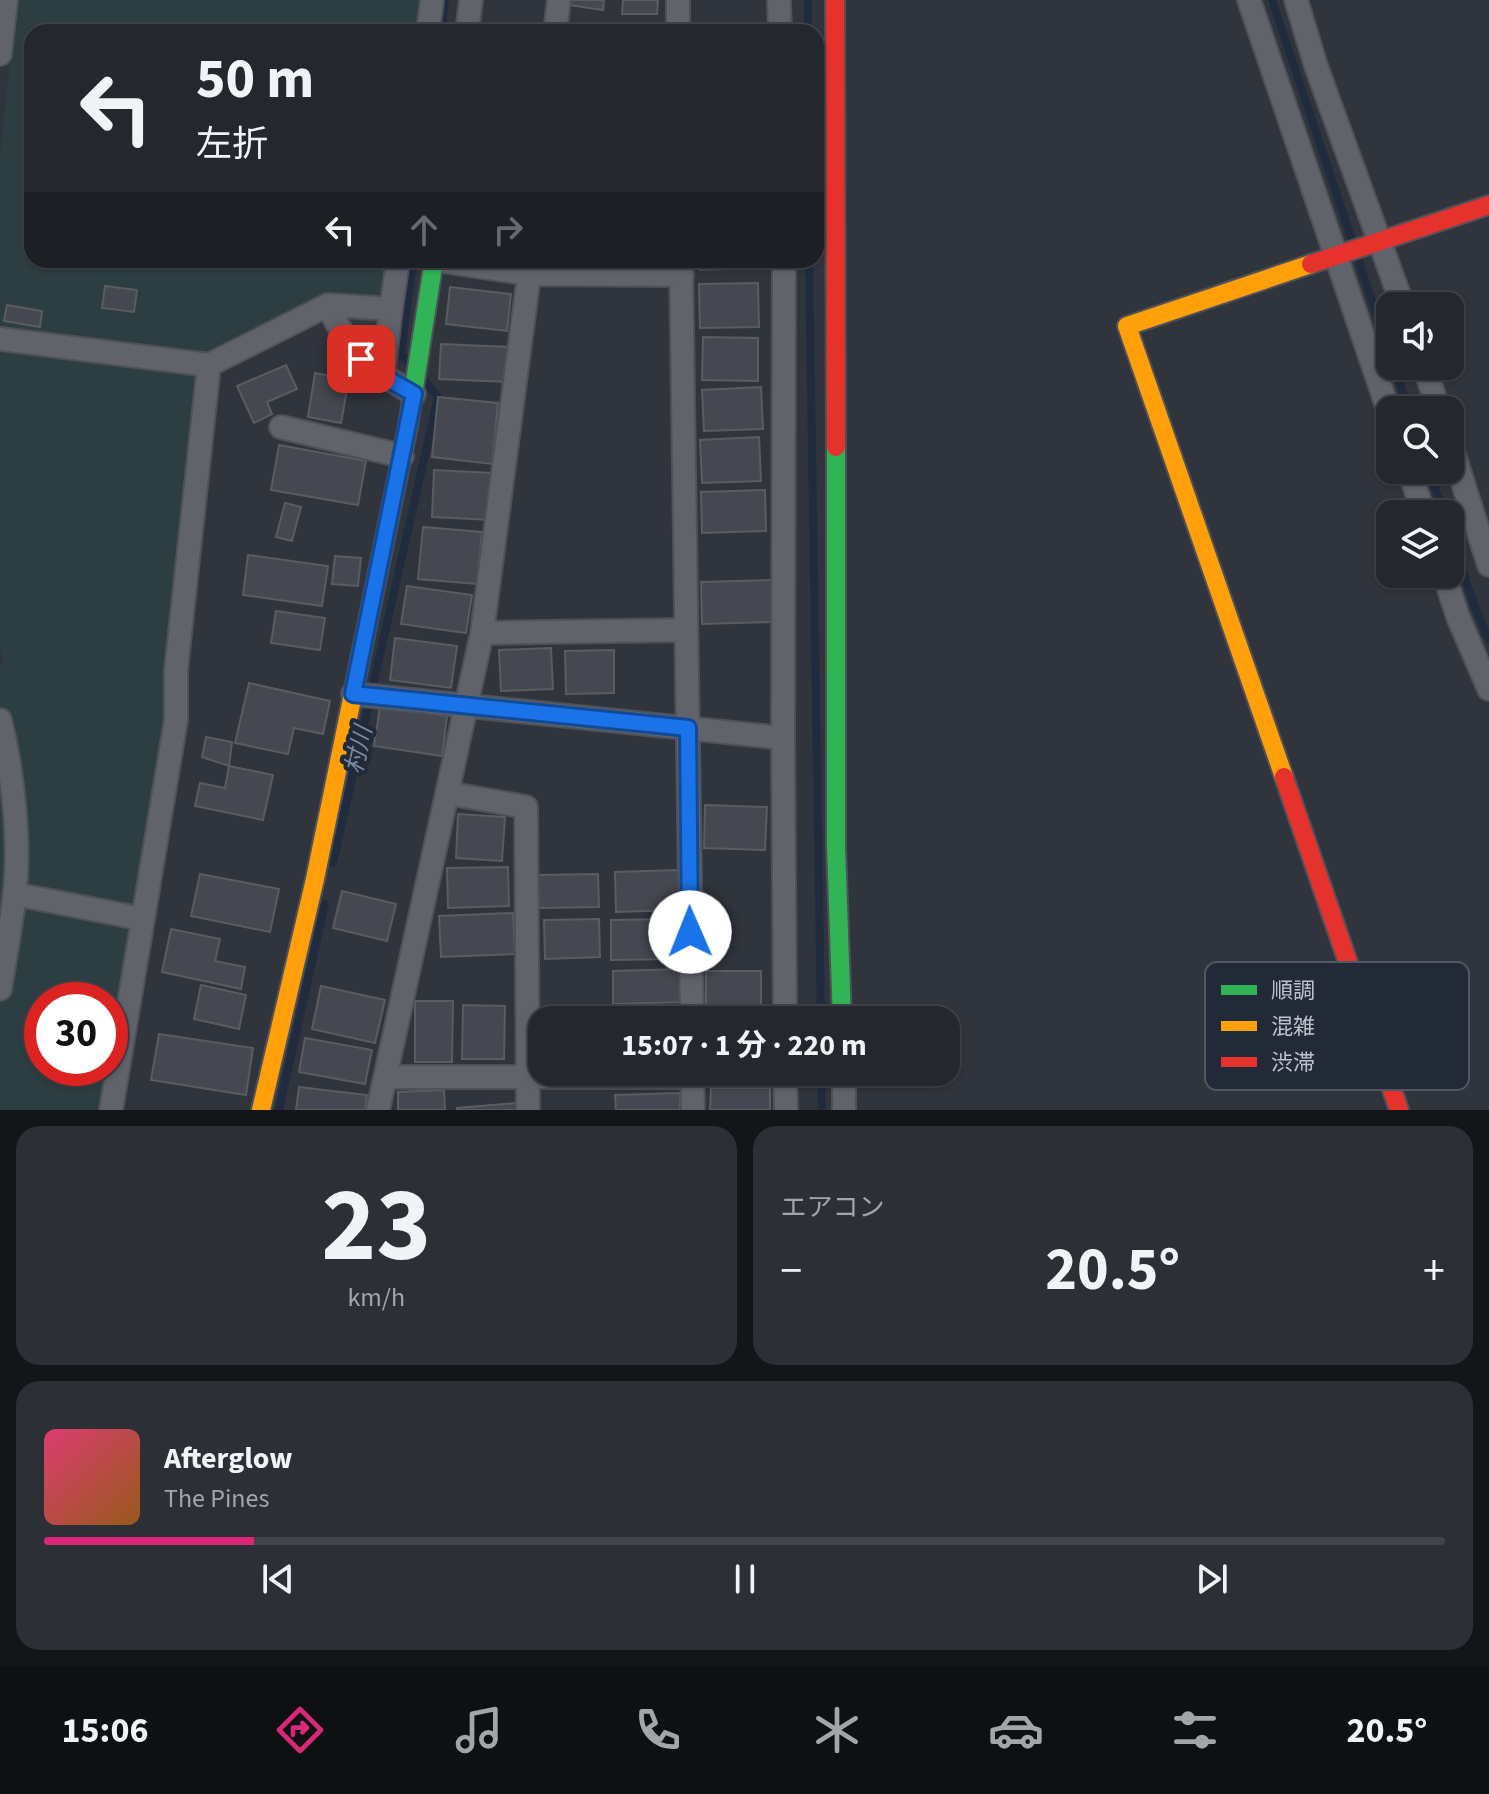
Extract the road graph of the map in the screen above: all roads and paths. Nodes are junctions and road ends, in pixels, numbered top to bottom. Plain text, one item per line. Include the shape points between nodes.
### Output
1 (6, 0) edge
2 (432, 0) edge
3 (471, 0) edge
4 (559, 0) edge
5 (678, 0) edge
6 (779, 0) edge
7 (835, 0) edge
8 (1249, 0) edge
9 (1296, 0) edge
10 (429, 24) edge
11 (468, 24) edge
12 (556, 24) edge
13 (678, 24) edge
14 (780, 24) edge
15 (0, 54) edge
16 (1489, 205) edge
17 (1376, 243) junction
18 (1337, 256) junction
19 (397, 268) edge
20 (433, 268) edge
21 (530, 268) edge
22 (682, 268) edge
23 (784, 268) edge
24 (1397, 292) edge
25 (328, 305) junction
26 (391, 309) junction
27 (0, 339) edge
28 (209, 365) junction
29 (383, 376) junction
30 (414, 394) junction
31 (1384, 396) edge
32 (281, 427) dead end
33 (402, 456) junction
34 (1463, 484) edge
35 (1489, 565) edge
36 (1449, 588) edge
37 (686, 630) junction
38 (482, 633) junction
39 (1489, 689) edge
40 (353, 694) junction
41 (467, 705) junction
42 (0, 720) edge
43 (688, 728) junction
44 (783, 738) junction
45 (447, 793) junction
46 (15, 894) junction
47 (143, 919) junction
48 (1348, 962) edge
49 (0, 989) edge
50 (692, 1006) edge
51 (785, 1006) edge
52 (842, 1006) edge
53 (385, 1077) junction
54 (527, 1077) junction
55 (692, 1086) edge
56 (785, 1086) edge
57 (844, 1086) edge
58 (1392, 1090) edge
59 (111, 1110) edge
60 (261, 1110) edge
61 (378, 1110) edge
62 (528, 1110) edge
63 (693, 1110) edge
64 (786, 1110) edge
65 (844, 1110) edge
66 (1399, 1110) edge

1 - 15 street
2 - 10 street
3 - 11 street
4 - 12 street
5 - 13 street
6 - 14 street
7 - 52 street via 836,846
8 - 18 street
9 - 17 street
16 - 17 street
17 - 18 street
17 - 24 street
18 - 31 street
18 - 48 street via 1127,326
19 - 26 street
20 - 30 street
21 - 38 street
22 - 37 street
23 - 44 street
25 - 26 street
25 - 28 street
25 - 29 street via 361,359
26 - 29 street
27 - 28 street
28 - 47 street via 176,670 176,720
29 - 30 street
30 - 33 street
32 - 33 street
33 - 40 street
34 - 35 street
36 - 39 street
37 - 38 street
37 - 43 street
38 - 41 street
40 - 41 street
40 - 60 street
41 - 43 street
41 - 45 street
42 - 46 street via 15,829
43 - 44 street
43 - 50 street
44 - 51 street
45 - 53 street
45 - 54 street via 526,807
46 - 47 street
46 - 49 street
47 - 59 street
53 - 54 street
53 - 61 street
54 - 62 street
55 - 63 street
56 - 64 street
57 - 65 street
58 - 66 street

